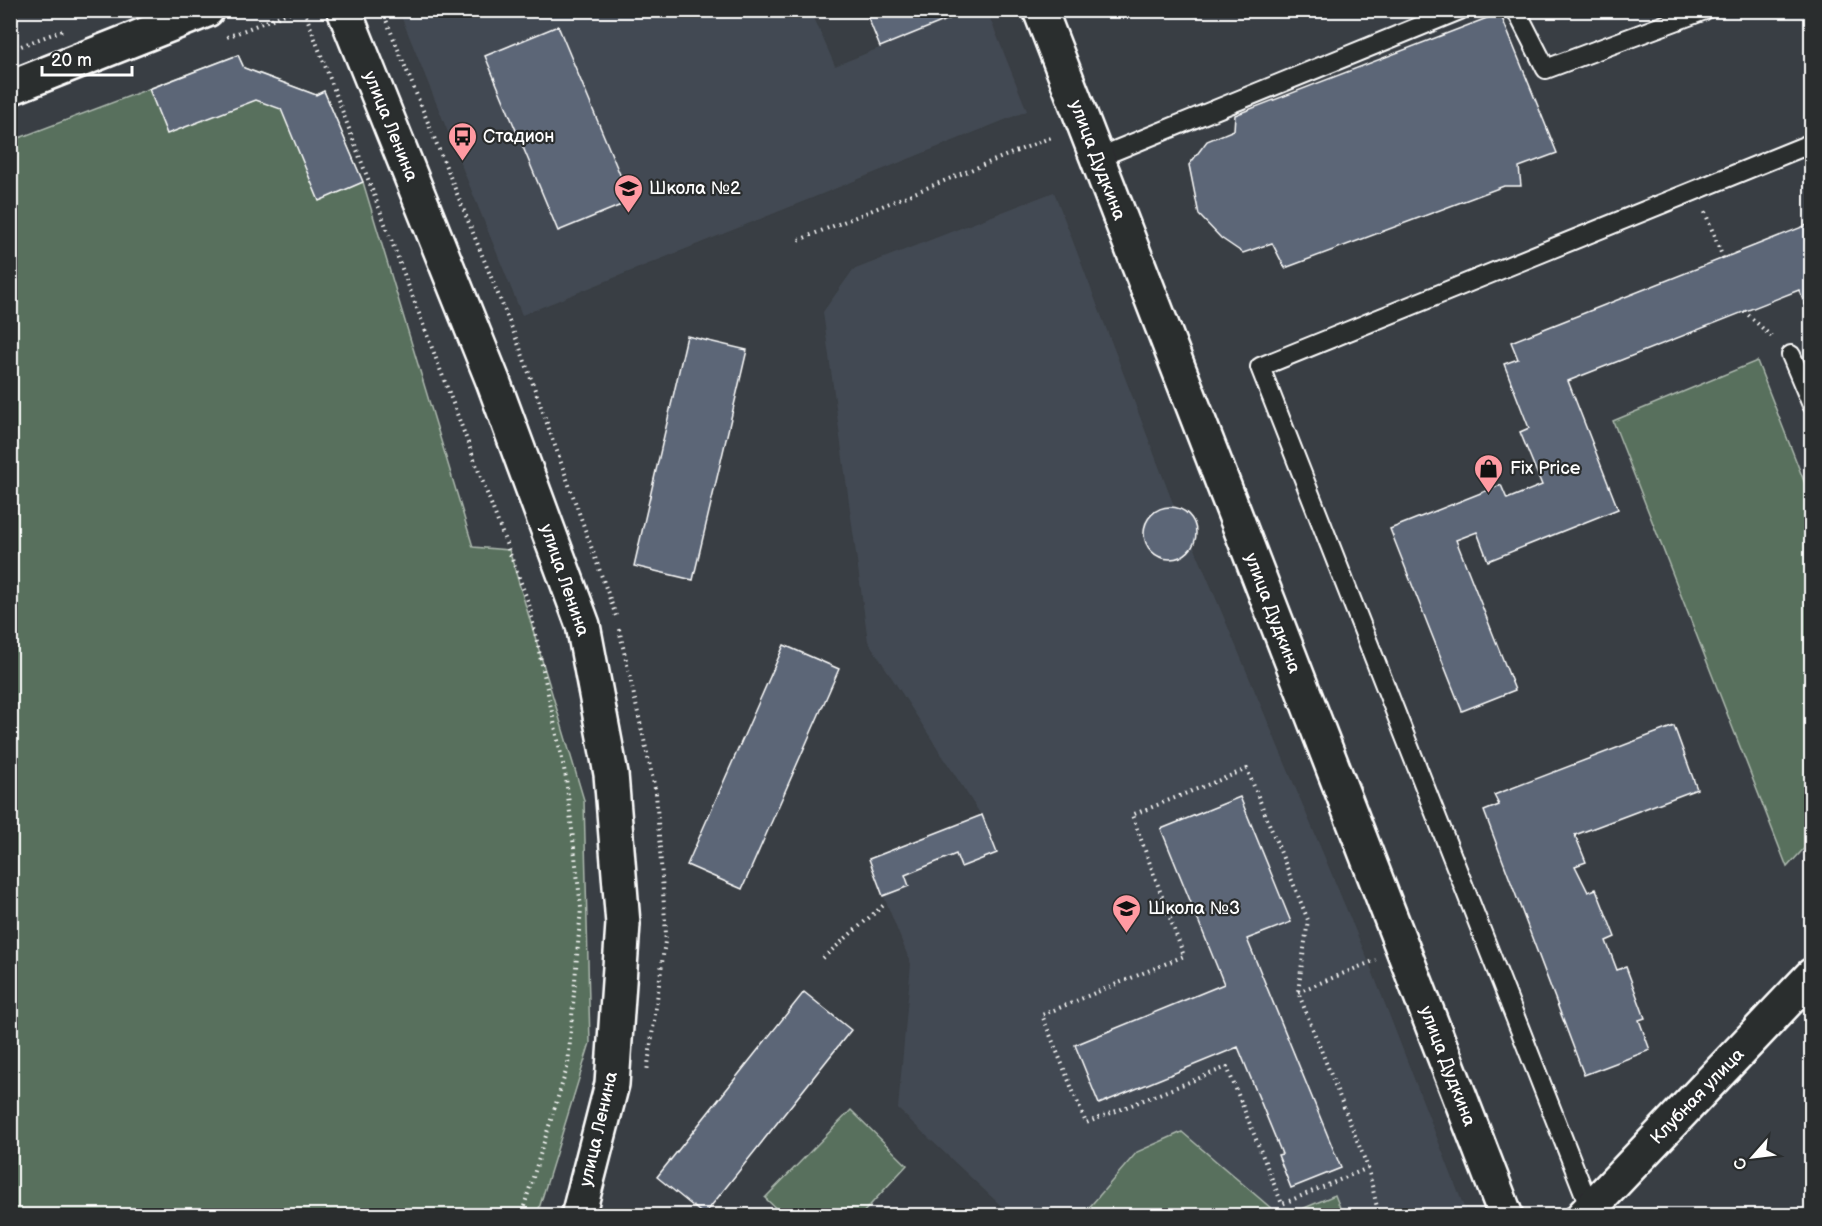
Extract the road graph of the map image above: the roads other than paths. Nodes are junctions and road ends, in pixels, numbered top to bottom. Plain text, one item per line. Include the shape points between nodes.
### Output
1 (207, 10) edge
2 (344, 10) edge
3 (1040, 10) edge
4 (1460, 10) edge
5 (1516, 10) edge
6 (1705, 10) edge
7 (10, 88) edge
8 (1812, 143) edge
9 (1098, 158) junction
10 (1791, 354) road end
11 (1812, 405) edge
12 (1812, 975) edge
13 (1586, 1212) edge
14 (578, 1215) edge
15 (1506, 1215) edge

1 - 7 street
2 - 14 street, улица Ленина via 497,392 586,637 611,774 623,924 612,1083
3 - 9 street, улица Дудкина
4 - 9 lane
5 - 6 lane via 1546,69
8 - 13 lane via 1260,368
9 - 15 street, улица Дудкина
10 - 11 lane
12 - 13 street, Клубная улица

